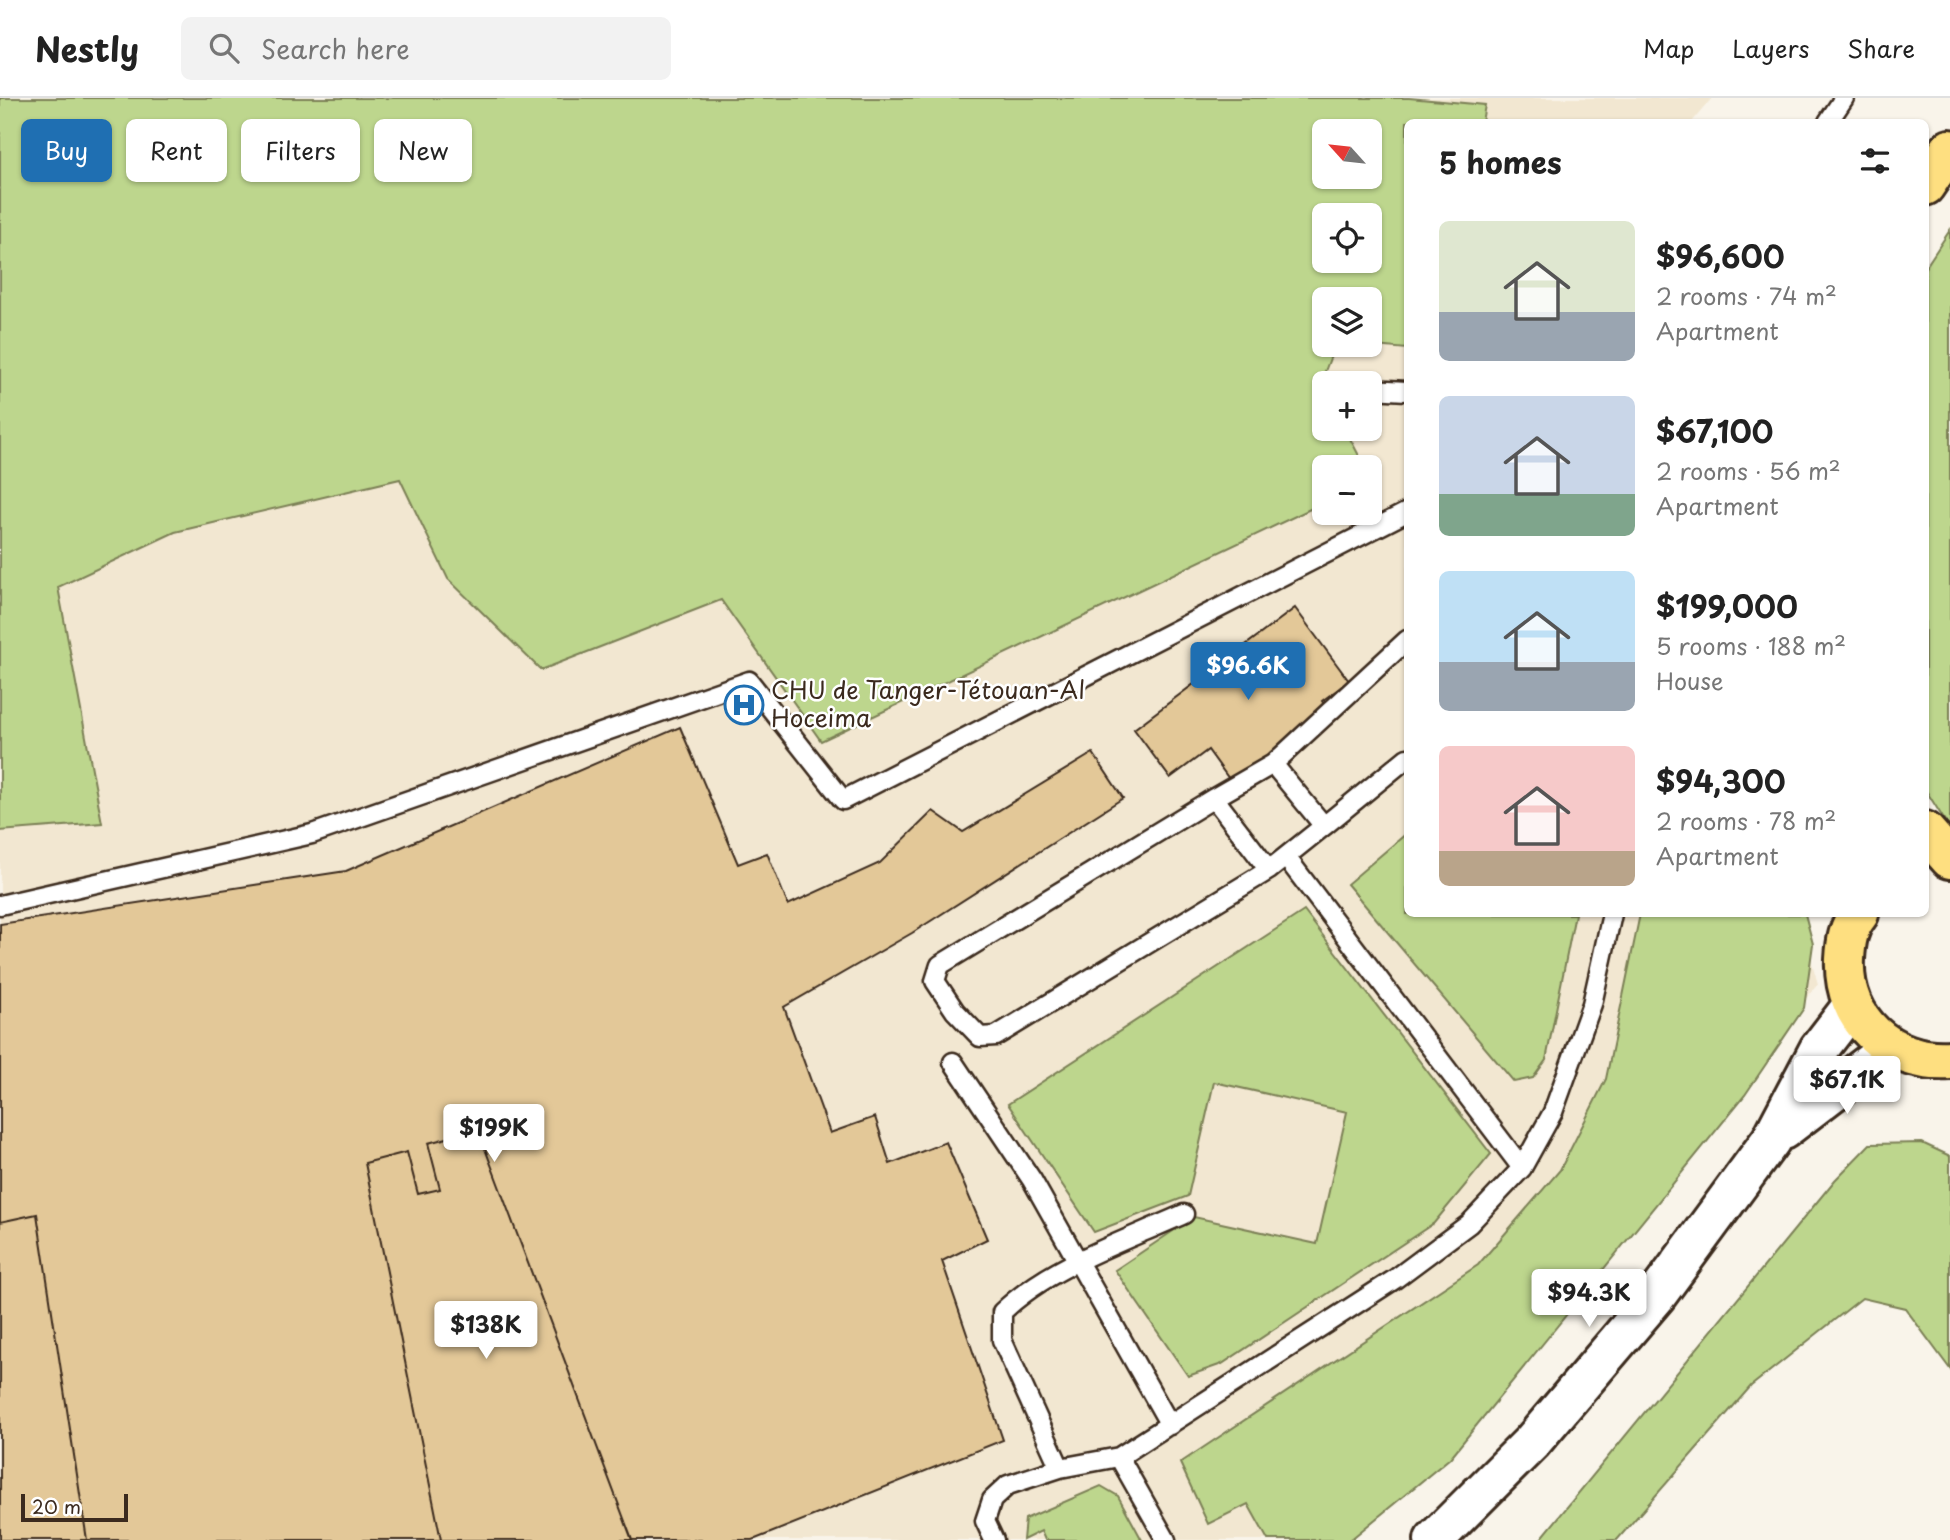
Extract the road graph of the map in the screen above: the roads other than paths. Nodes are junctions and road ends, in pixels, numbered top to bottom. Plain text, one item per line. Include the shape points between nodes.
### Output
1 (1844, 98) edge
2 (1830, 119) edge
3 (1950, 149) edge
4 (1929, 180) edge
5 (1382, 389) edge
6 (1404, 390) edge
7 (1404, 514) edge
8 (1404, 643) edge
9 (1404, 760) edge
10 (1273, 764) junction
11 (1214, 798) junction
12 (1324, 827) junction
13 (1929, 835) edge
14 (1286, 857) junction
15 (1950, 859) edge
16 (1269, 870) junction
17 (1929, 870) edge
18 (1950, 870) edge
19 (0, 905) edge
20 (1611, 917) edge
21 (1856, 917) edge
22 (1852, 1006) junction
23 (1889, 1048) junction
24 (953, 1062) dead end
25 (1943, 1068) edge
26 (1771, 1140) junction
27 (1522, 1168) junction
28 (1184, 1214) dead end
29 (1080, 1261) junction
30 (1170, 1424) junction
31 (1119, 1457) junction
32 (1060, 1468) junction
33 (993, 1540) edge
34 (1167, 1540) edge
35 (1434, 1540) edge

1 - 2 lane
3 - 4 main road
5 - 6 lane
7 - 19 lane via 843,800 749,681 312,834
8 - 10 lane
9 - 12 lane
10 - 11 lane
10 - 12 lane
11 - 16 lane
11 - 16 lane via 940,965 935,981 955,1011 979,1037 996,1036
12 - 14 lane
13 - 15 main road
14 - 16 lane
14 - 27 lane
17 - 18 main road
20 - 27 lane via 1592,1004 1553,1112
21 - 22 main road via 1846,939 1844,976
22 - 23 main road via 1868,1030
22 - 26 street via 1819,1049
23 - 25 main road
23 - 26 street
24 - 29 lane
26 - 35 street via 1657,1296 1532,1442
27 - 30 lane via 1469,1224 1395,1279
28 - 29 lane
29 - 30 lane
29 - 32 lane via 1023,1292 1002,1312 1002,1340
30 - 31 lane
31 - 32 lane
31 - 34 lane
32 - 33 lane via 1008,1485 992,1500 985,1521

